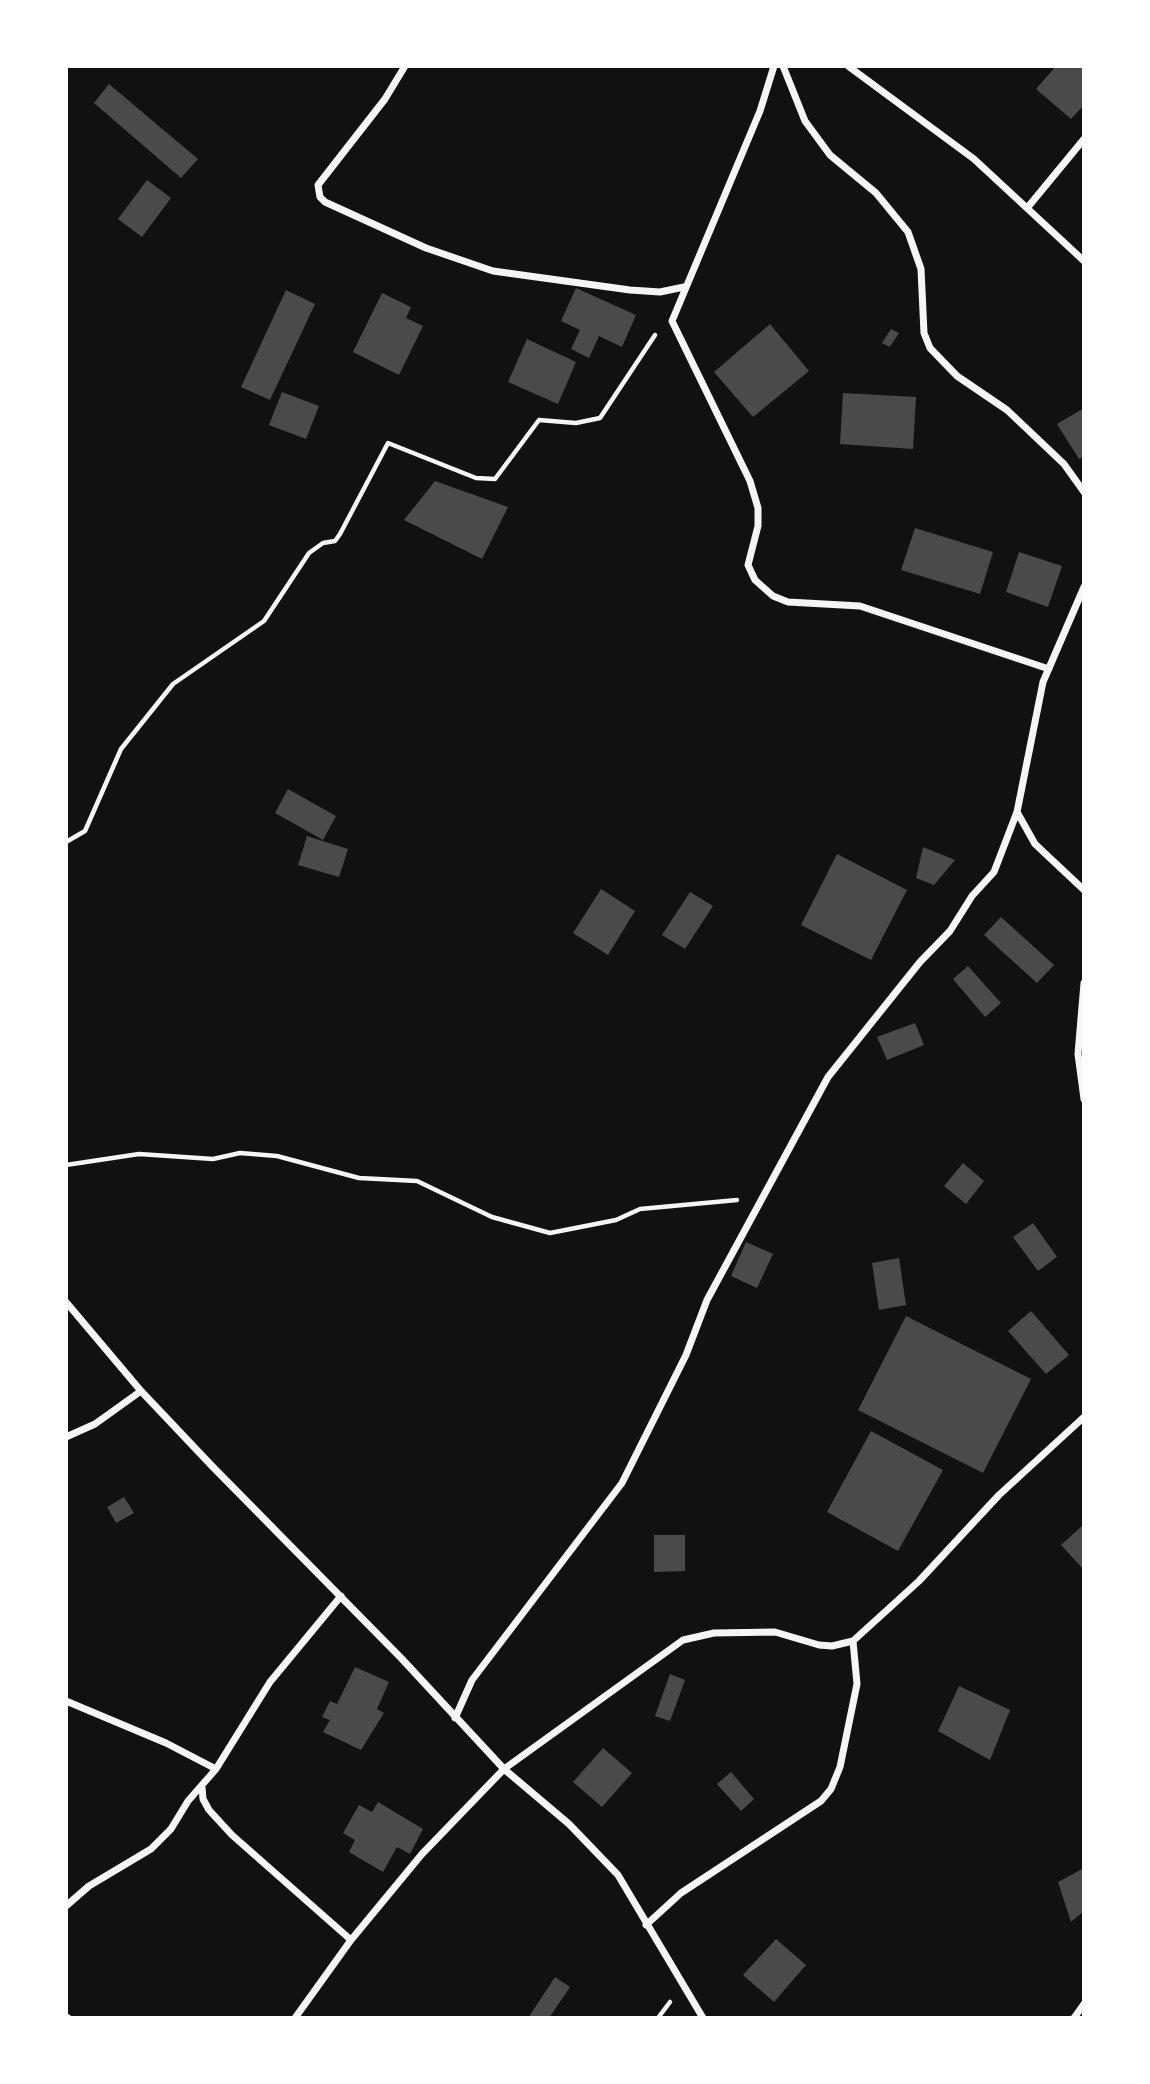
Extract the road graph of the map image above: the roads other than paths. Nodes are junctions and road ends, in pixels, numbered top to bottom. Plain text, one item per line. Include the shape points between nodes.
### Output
1 (405, 66) edge
2 (774, 66) edge
3 (783, 66) edge
4 (848, 66) edge
5 (1083, 139) edge
6 (1028, 207) junction
7 (1083, 261) edge
8 (684, 286) junction
9 (1083, 492) edge
10 (1083, 587) edge
11 (1049, 669) junction
12 (1017, 812) junction
13 (1083, 890) edge
14 (1083, 983) edge
15 (1083, 1099) edge
16 (66, 1302) edge
17 (141, 1391) junction
18 (1083, 1417) edge
19 (66, 1437) edge
20 (341, 1596) junction
21 (853, 1641) junction
22 (66, 1701) edge
23 (455, 1718) junction
24 (216, 1769) junction
25 (504, 1769) junction
26 (202, 1787) junction
27 (66, 1906) edge
28 (646, 1925) junction
29 (351, 1940) junction
30 (1083, 2004) edge
31 (295, 2018) edge
32 (703, 2018) edge
33 (1074, 2018) edge

1 - 8 street via 318,185 325,202 426,248 493,271 630,290 660,292
2 - 8 street via 760,110
3 - 9 street via 805,121 830,155 876,193 908,232 921,269 924,333 930,348 957,376 1007,410 1064,464
4 - 6 street via 974,159
5 - 6 street
6 - 7 street
8 - 11 street via 672,321 750,481 758,508 748,565 755,580 772,596 788,602 860,606
10 - 11 street
11 - 12 street
12 - 13 street via 1035,844
12 - 23 street via 994,872 828,1077 707,1300 686,1356 622,1483 472,1680
14 - 15 street via 1078,1054
16 - 17 street
17 - 19 street via 95,1424
17 - 20 street
18 - 21 street
20 - 23 street
20 - 24 street via 270,1682
21 - 25 street via 819,1645 775,1632 714,1633 683,1640
21 - 28 street via 857,1684 841,1766 831,1789 821,1801 681,1893
22 - 24 street
23 - 25 street
24 - 26 street
25 - 28 street via 569,1824 618,1875
25 - 29 street via 422,1854
26 - 27 street via 151,1849 89,1886
26 - 29 street via 209,1810 232,1835
28 - 32 street
29 - 31 street
30 - 33 street

